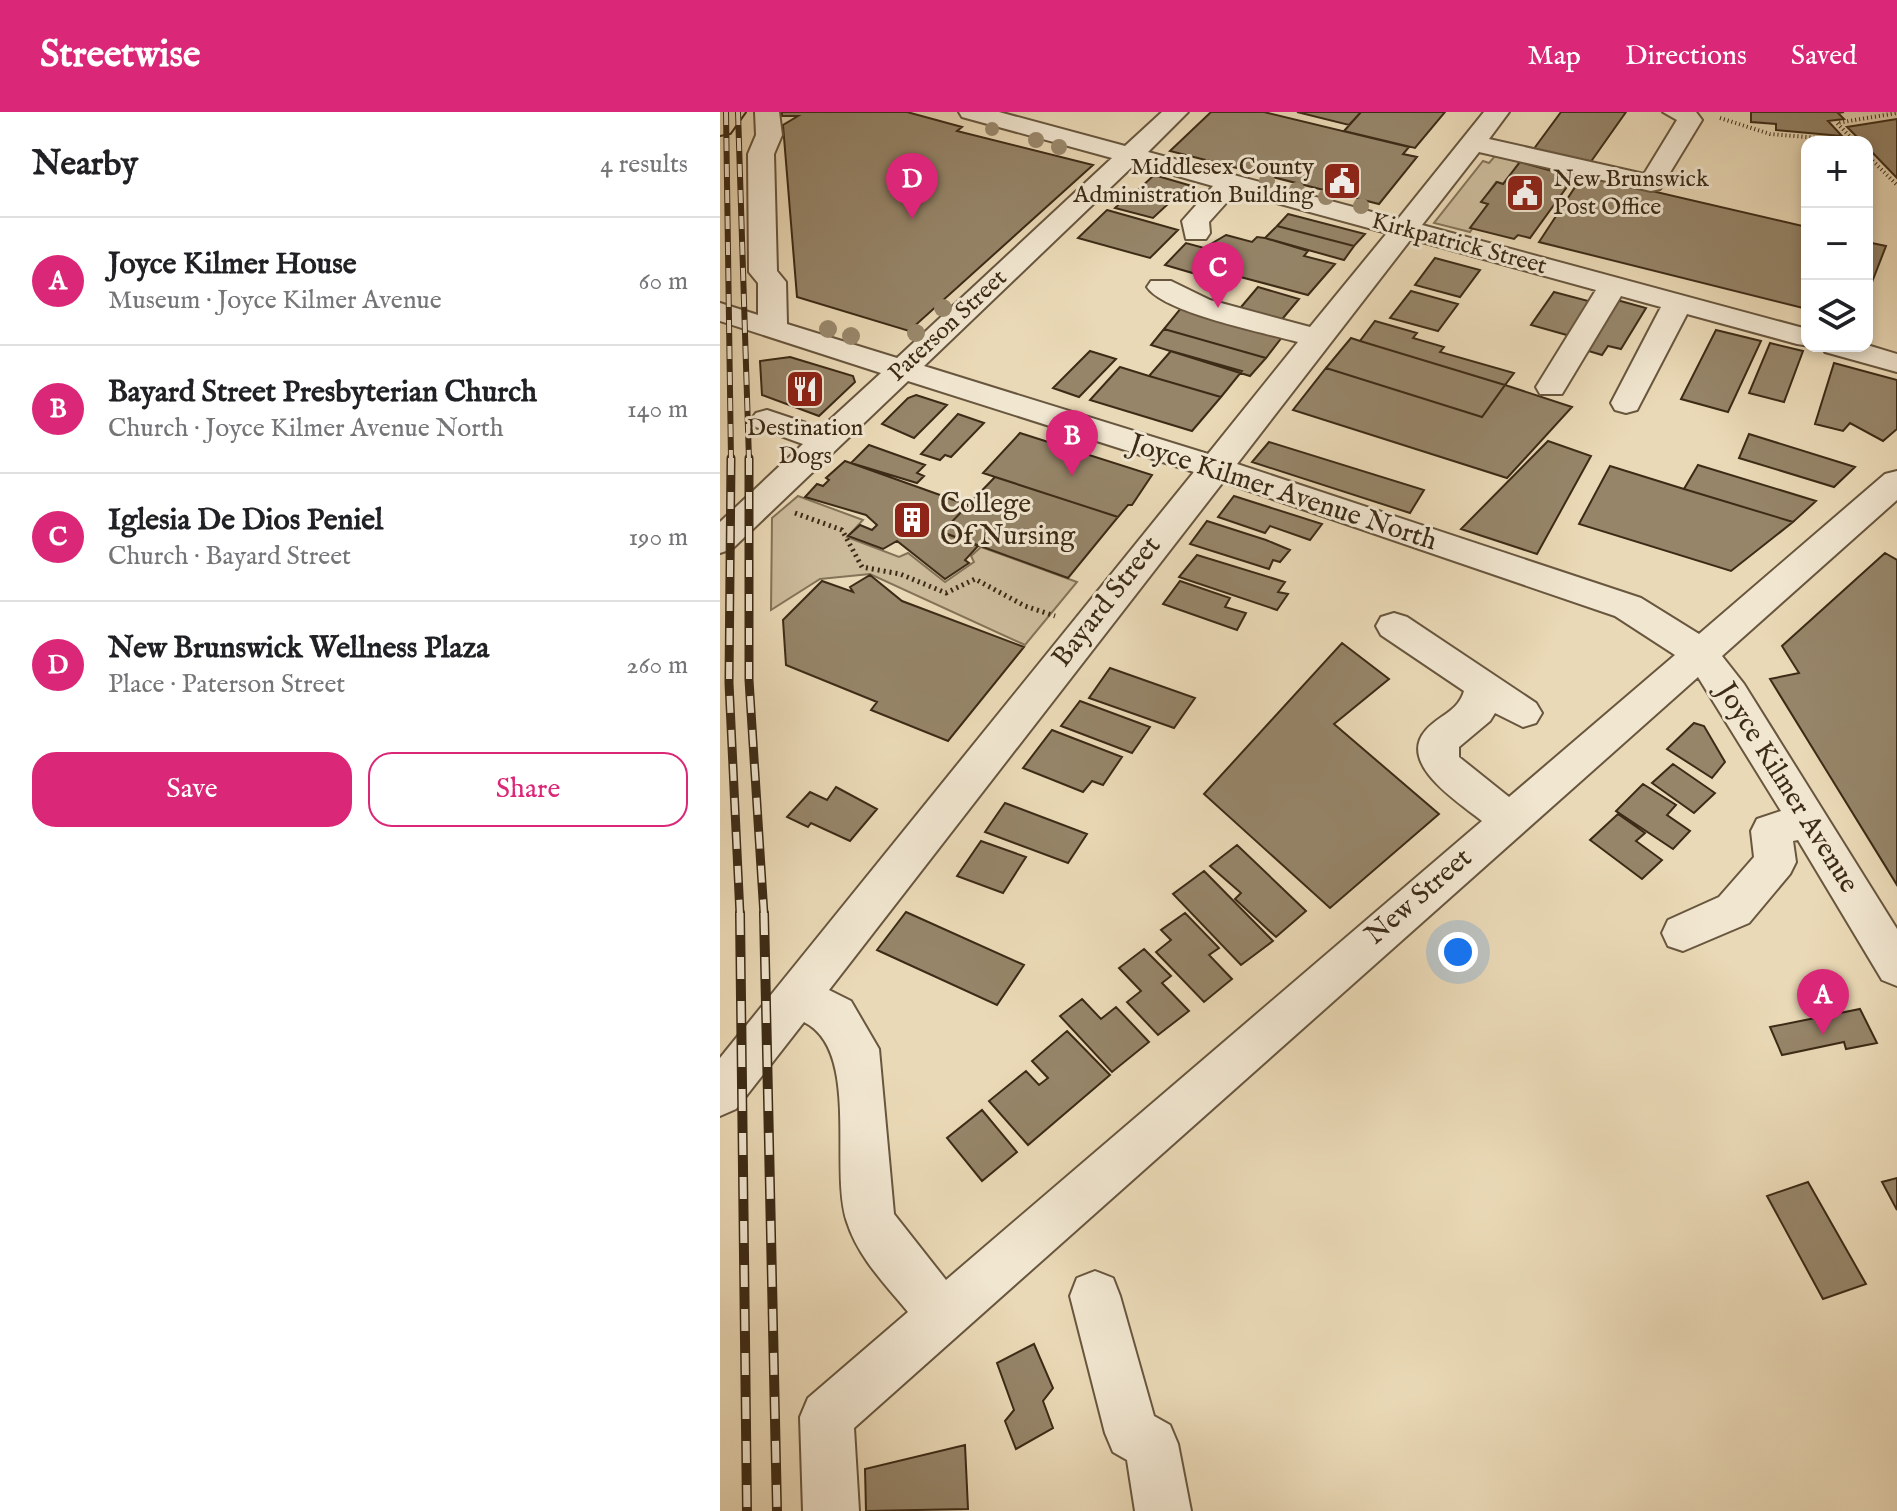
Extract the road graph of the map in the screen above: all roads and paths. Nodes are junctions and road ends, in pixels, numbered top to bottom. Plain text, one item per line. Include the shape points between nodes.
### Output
1 (731, 112) edge
2 (767, 112) edge
3 (971, 112) edge
4 (1176, 112) edge
5 (1497, 112) edge
6 (1675, 112) edge
7 (1897, 113) edge
8 (1714, 116) dead end
9 (720, 127) edge
10 (1849, 136) edge
11 (1801, 137) edge
12 (1473, 143) junction
13 (1131, 155) junction
14 (1873, 161) edge
15 (1231, 182) junction
16 (1897, 185) edge
17 (1405, 229) junction
18 (1196, 233) dead end
19 (1613, 286) junction
20 (1161, 287) dead end
21 (1678, 303) junction
22 (720, 312) edge
23 (773, 330) junction
24 (1801, 336) edge
25 (1317, 338) junction
26 (1858, 352) edge
27 (1897, 363) edge
28 (901, 369) junction
29 (1551, 387) dead end
30 (1626, 403) dead end
31 (767, 420) dead end
32 (826, 441) junction
33 (1213, 467) junction
34 (1897, 482) edge
35 (783, 508) dead end
36 (720, 541) edge
37 (1093, 619) junction
38 (1394, 626) dead end
39 (1699, 652) junction
40 (1484, 686) junction
41 (1523, 713) dead end
42 (1508, 819) junction
43 (1809, 820) junction
44 (1683, 933) dead end
45 (1897, 967) edge
46 (796, 996) junction
47 (720, 1094) edge
48 (1095, 1296) dead end
49 (943, 1315) junction
50 (831, 1511) edge
51 (1163, 1511) edge

1 - 9 main road
2 - 23 street via 769,135 761,154 763,272 772,282
3 - 13 street, Kirkpatrick Street
4 - 13 street, Paterson Street
5 - 12 street, Bayard Street
6 - 12 street via 1690,120 1651,183
7 - 10 path via 1837,123
8 - 11 path via 1770,134
12 - 17 street, Bayard Street
13 - 15 street, Kirkpatrick Street
13 - 28 street, Paterson Street
14 - 16 path
15 - 17 street, Kirkpatrick Street
15 - 18 street via 1195,221
17 - 19 street, Kirkpatrick Street
17 - 25 street, Bayard Street
19 - 21 street, Kirkpatrick Street
19 - 29 street
20 - 25 street via 1200,306
21 - 24 street, Kirkpatrick Street
21 - 30 street
22 - 23 street, Joyce Kilmer Avenue North
23 - 28 street, Joyce Kilmer Avenue North
25 - 33 street, Bayard Street
26 - 27 street
28 - 32 street, Paterson Street
28 - 33 street, Joyce Kilmer Avenue North
31 - 32 street
32 - 36 street, Paterson Street
33 - 37 street, Bayard Street
33 - 39 street, Joyce Kilmer Avenue North via 1628,607
34 - 39 street, New Street
35 - 37 path via 842,530 862,567 900,574 946,593 975,579 1039,615
37 - 46 street, Bayard Street
38 - 40 street
39 - 42 street, New Street
39 - 43 street, Joyce Kilmer Avenue
40 - 41 street
40 - 42 street via 1477,711 1439,741 1440,764
42 - 49 street, New Street
43 - 44 street via 1771,831 1775,862 1734,910
43 - 45 street, Joyce Kilmer Avenue
46 - 47 street, Bayard Street
46 - 49 street via 835,1015 856,1049 870,1219 882,1242
48 - 51 street via 1132,1433 1151,1444
49 - 50 street, New Street via 827,1417

